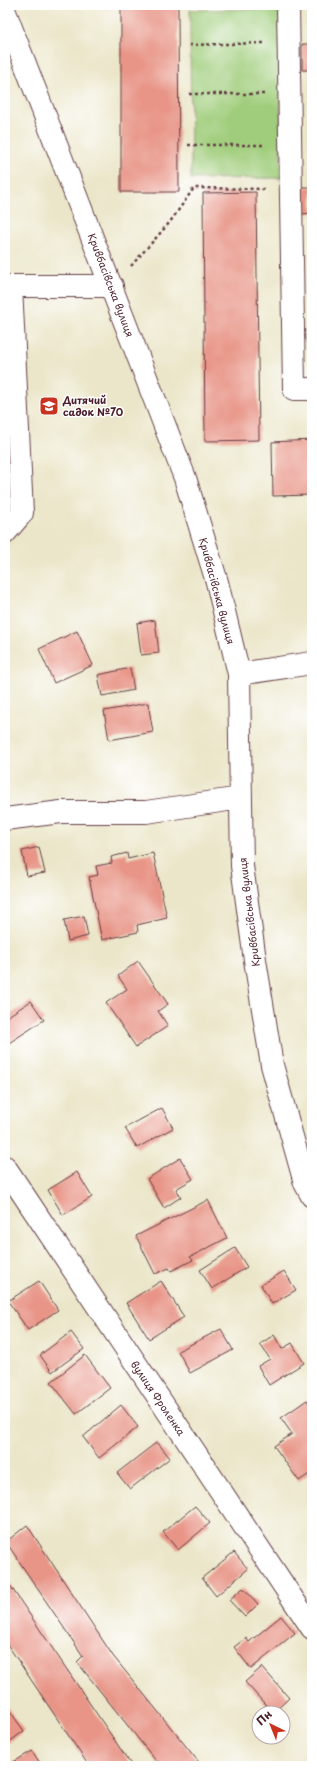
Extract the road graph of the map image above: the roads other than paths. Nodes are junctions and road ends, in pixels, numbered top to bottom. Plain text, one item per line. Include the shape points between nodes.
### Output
1 (288, 5) edge
2 (5, 12) edge
3 (8, 286) edge
4 (112, 286) junction
5 (312, 389) edge
6 (5, 533) edge
7 (312, 663) edge
8 (239, 674) junction
9 (241, 798) junction
10 (5, 819) edge
11 (5, 1167) edge
12 (312, 1196) edge
13 (312, 1628) edge

1 - 5 street via 294,389
2 - 4 street, Кривбасівська вулиця
3 - 4 street
3 - 6 street via 22,513
4 - 8 street, Кривбасівська вулиця via 185,478 217,582
7 - 8 street
8 - 9 street, Кривбасівська вулиця
9 - 10 street via 146,812 61,812
9 - 12 street, Кривбасівська вулиця via 242,866 254,960 272,1065 305,1183
11 - 13 street, вулиця Фроленка

